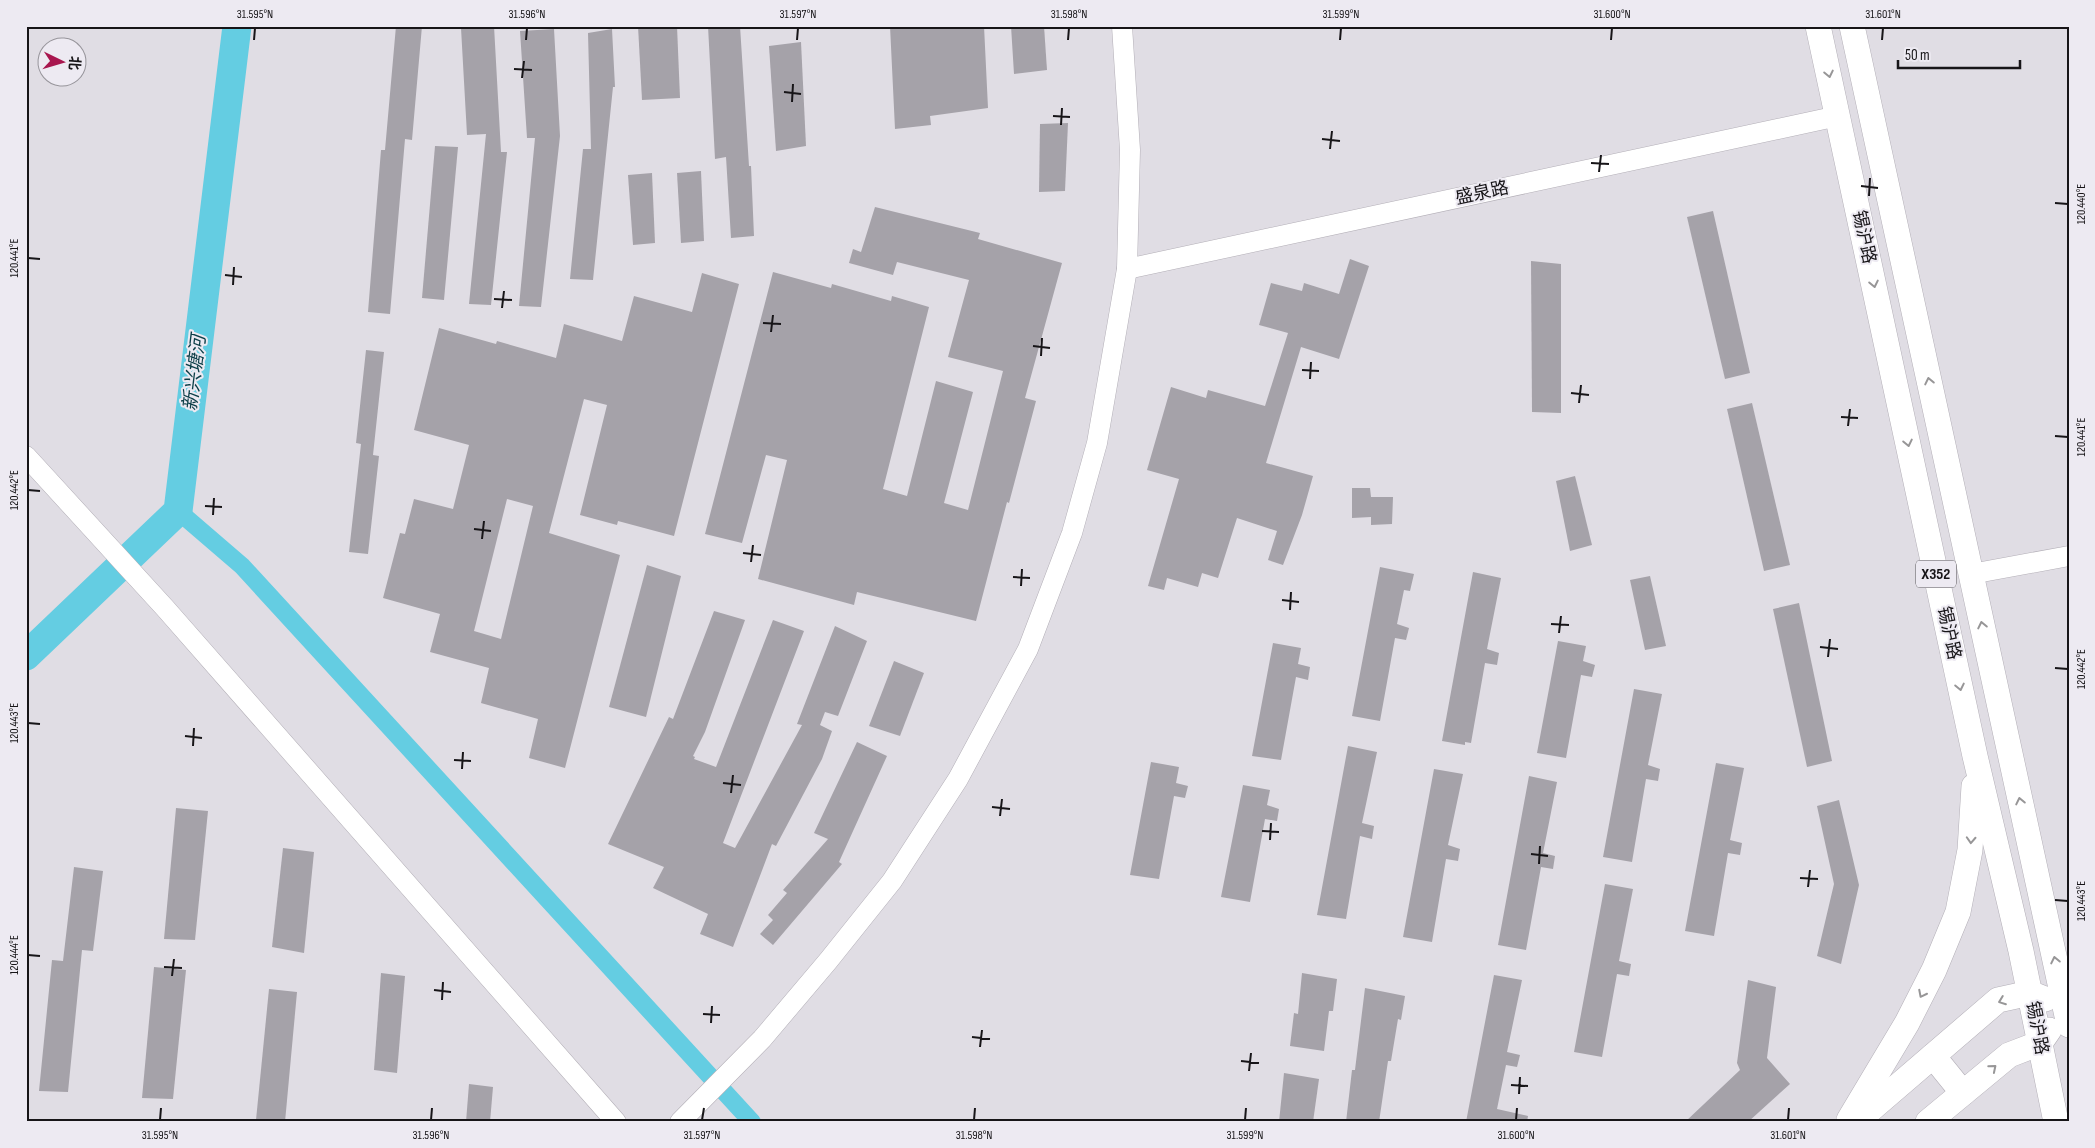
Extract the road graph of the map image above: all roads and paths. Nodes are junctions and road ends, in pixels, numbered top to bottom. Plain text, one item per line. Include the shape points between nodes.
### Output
1 (1122, 26) edge
2 (1818, 26) edge
3 (1852, 26) edge
4 (1838, 116) junction
5 (1127, 269) junction
6 (26, 456) edge
7 (2069, 556) edge
8 (1971, 574) junction
9 (1975, 756) junction
10 (2030, 994) junction
11 (2067, 1015) edge
12 (2040, 1043) junction
13 (1932, 1056) junction
14 (1963, 1093) junction
15 (685, 1116) edge
16 (616, 1122) edge
17 (1848, 1122) edge
18 (1856, 1122) edge
19 (1928, 1122) edge
20 (2056, 1122) edge

1 - 5 street via 1130,150
2 -> 4 main road, 锡沪路 / X352
8 -> 3 main road, 锡沪路 / X352
4 - 5 street, 盛泉路
4 -> 9 main road, 锡沪路 / X352
5 - 15 street via 1097,443 1072,533 1028,649 958,779 892,881 762,1040
6 - 16 street via 165,608
7 - 8 street
11 -> 8 main road, 锡沪路 / X352
9 - 10 main road, 锡沪路 / X352
9 -> 17 main road via 1970,850 1958,912 1907,1023
10 - 11 main road
10 - 12 main road, 锡沪路 / X352
10 -> 13 main road via 1998,1000
11 - 12 main road
14 -> 12 main road via 2009,1055
12 - 20 main road, 锡沪路 / X352
13 - 14 main road
13 - 18 main road
14 - 19 main road

